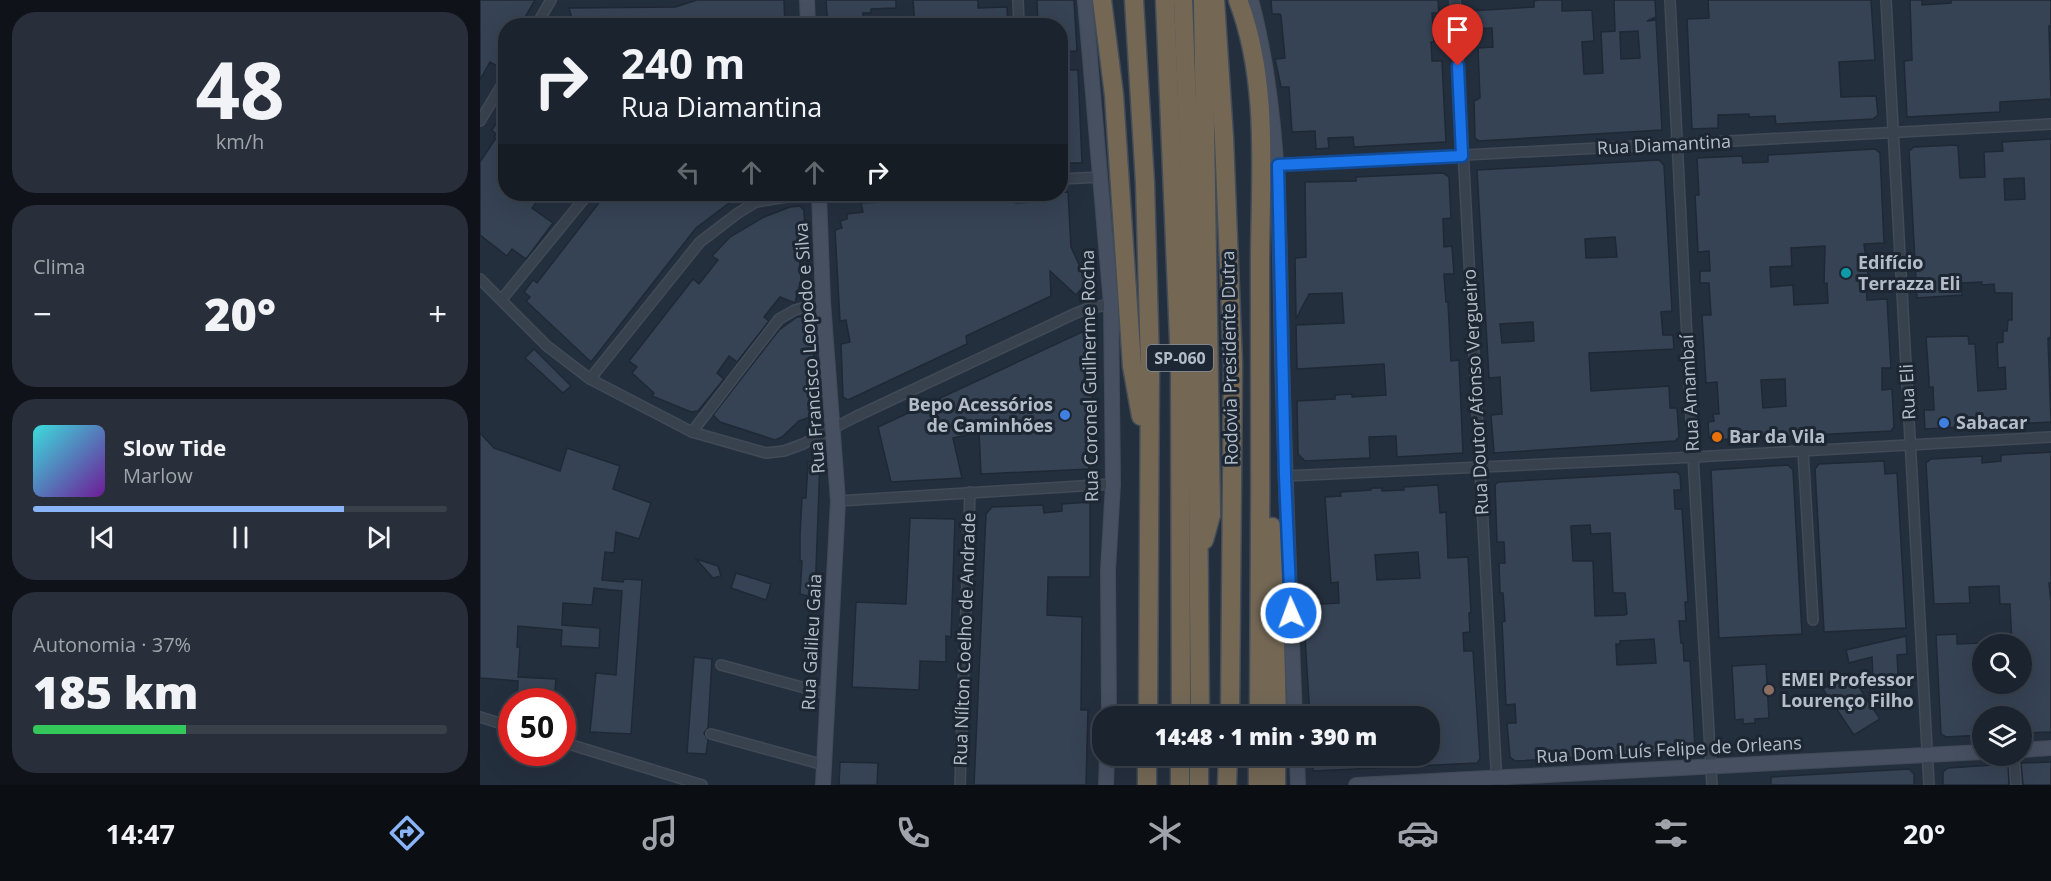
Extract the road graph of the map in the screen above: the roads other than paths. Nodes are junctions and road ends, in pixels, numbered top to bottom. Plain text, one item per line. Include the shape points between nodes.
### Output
1 (551, 0) edge
2 (807, 0) edge
3 (1018, 0) edge
4 (1085, 0) edge
5 (1102, 0) edge
6 (1134, 0) edge
7 (1165, 0) edge
8 (1183, 0) edge
9 (1203, 0) edge
10 (1215, 0) edge
11 (1238, 0) edge
12 (1251, 0) edge
13 (1455, 0) edge
14 (1670, 0) edge
15 (1886, 0) edge
16 (541, 18) edge
17 (808, 18) edge
18 (1019, 18) edge
19 (498, 91) edge
20 (480, 121) edge
21 (2051, 124) edge
22 (1893, 133) junction
23 (1679, 144) junction
24 (1462, 156) junction
25 (1278, 165) junction
26 (1101, 177) junction
27 (1068, 179) edge
28 (582, 201) edge
29 (762, 201) edge
30 (819, 201) edge
31 (480, 279) edge
32 (502, 299) junction
33 (823, 302) junction
34 (1111, 304) junction
35 (590, 379) junction
36 (1261, 407) junction
37 (832, 429) junction
38 (692, 432) junction
39 (2051, 437) edge
40 (1910, 444) junction
41 (1803, 450) junction
42 (1148, 453) junction
43 (1694, 457) junction
44 (1481, 466) junction
45 (1285, 476) junction
46 (1113, 484) junction
47 (970, 492) junction
48 (838, 501) junction
49 (1199, 556) junction
50 (1813, 620) dead end
51 (721, 665) dead end
52 (827, 694) junction
53 (1109, 706) edge
54 (1148, 706) edge
55 (1181, 706) edge
56 (1200, 706) edge
57 (1230, 706) edge
58 (1259, 706) edge
59 (1277, 706) edge
60 (1295, 706) edge
61 (480, 717) edge
62 (498, 723) edge
63 (711, 734) dead end
64 (576, 746) edge
65 (2051, 748) edge
66 (2032, 749) edge
67 (1972, 752) edge
68 (1928, 754) junction
69 (824, 765) junction
70 (1107, 766) edge
71 (1147, 766) edge
72 (1180, 766) edge
73 (1199, 766) edge
74 (1228, 766) edge
75 (1258, 766) edge
76 (1276, 766) edge
77 (1297, 766) edge
78 (1711, 766) junction
79 (2015, 766) edge
80 (1496, 781) edge
81 (702, 785) edge
82 (823, 785) edge
83 (960, 785) edge
84 (1106, 785) edge
85 (1147, 785) edge
86 (1179, 785) edge
87 (1198, 785) edge
88 (1227, 785) edge
89 (1258, 785) edge
90 (1276, 785) edge
91 (1298, 785) edge
92 (1356, 785) edge
93 (1712, 785) edge
94 (1929, 785) edge
95 (2016, 785) edge

1 - 16 street
2 - 17 main road
3 - 18 street
4 - 26 main road, Rua Coronel Guilherme Rocha
5 - 42 highway via 1114,95 1132,366
6 - 42 highway, SP-060 via 1145,195 1150,364
7 - 55 highway, SP-060 via 1180,364
8 - 49 highway, Rodovia Presidente Dutra / SP-060 via 1197,364
9 - 49 highway via 1211,515
10 - 57 highway, Rodovia Presidente Dutra / SP-060 via 1233,364
11 - 36 highway via 1257,69 1260,120
12 - 25 main road via 1268,73
13 - 24 street, Rua Doutor Afonso Vergueiro
14 - 23 street, Rua Amambaí
15 - 22 street, Rua Eli
19 - 20 street
21 - 22 street, Rua Diamantina
22 - 23 street, Rua Diamantina
22 - 40 street, Rua Eli
23 - 24 street, Rua Diamantina
23 - 43 street, Rua Amambaí
24 - 25 street, Rua Diamantina
24 - 44 street, Rua Doutor Afonso Vergueiro
25 - 45 main road
26 - 27 street
26 - 34 main road, Rua Coronel Guilherme Rocha
28 - 32 street
29 - 35 street via 738,213 700,242
30 - 33 main road, Rua Francisco Leopodo e Silva
31 - 32 street
32 - 35 street via 547,346
33 - 37 main road, Rua Francisco Leopodo e Silva
33 - 38 street via 795,310 779,320
34 - 37 street via 1074,314
34 - 46 main road, Rua Coronel Guilherme Rocha
35 - 38 street
36 - 58 highway
36 - 59 highway via 1270,482
37 - 38 street via 784,451 766,453
37 - 48 main road, Rua Francisco Leopodo e Silva
39 - 40 street
40 - 41 street
40 - 68 street, Rua Eli
41 - 43 street
41 - 50 street
42 - 54 highway, SP-060
43 - 44 street
43 - 78 street, Rua Amambaí
44 - 45 street
44 - 80 street, Rua Doutor Afonso Vergueiro
45 - 60 main road
46 - 47 street
46 - 53 main road, Rua Coronel Guilherme Rocha via 1108,570
47 - 48 street
47 - 83 street, Rua Nílton Coelho de Andrade
48 - 52 main road, Rua Galileu Gaia
49 - 56 highway, Rodovia Presidente Dutra / SP-060
51 - 52 street
52 - 69 main road, Rua Galileu Gaia
61 - 62 street
63 - 69 street
64 - 81 street
65 - 66 main road
67 - 68 main road, Rua Dom Luís Felipe de Orleans
68 - 78 main road, Rua Dom Luís Felipe de Orleans
68 - 94 street, Rua Eli
69 - 82 main road, Rua Galileu Gaia
70 - 84 main road
71 - 85 highway
72 - 86 highway
73 - 87 highway
74 - 88 highway
75 - 89 highway
76 - 90 highway
77 - 91 main road
78 - 80 main road, Rua Dom Luís Felipe de Orleans
78 - 93 street, Rua Amambaí
79 - 95 street
80 - 92 main road, Rua Dom Luís Felipe de Orleans

